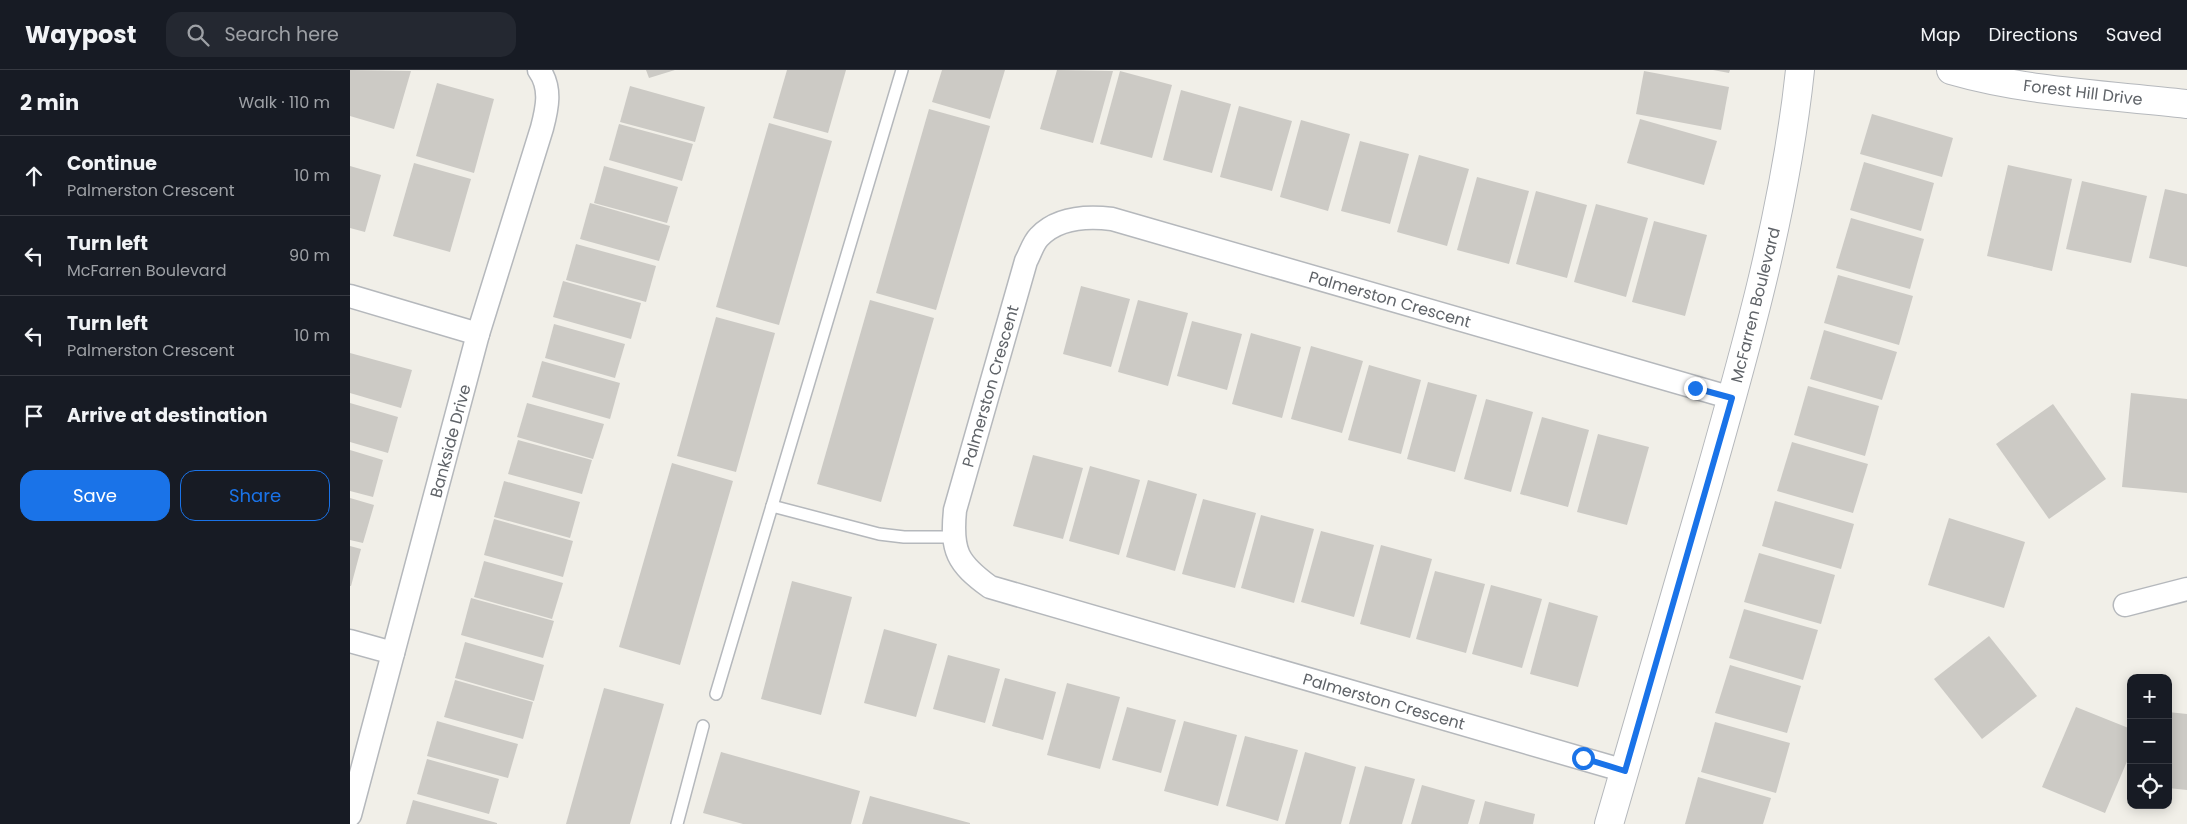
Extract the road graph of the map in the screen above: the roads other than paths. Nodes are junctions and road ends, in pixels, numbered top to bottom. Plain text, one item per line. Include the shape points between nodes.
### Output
1 (540, 70) edge
2 (902, 70) edge
3 (1800, 70) edge
4 (1951, 70) edge
5 (2187, 104) edge
6 (350, 296) edge
7 (478, 334) junction
8 (1732, 398) junction
9 (772, 506) junction
10 (953, 537) junction
11 (2187, 589) edge
12 (2124, 605) dead end
13 (350, 641) edge
14 (393, 654) junction
15 (716, 694) dead end
16 (702, 726) dead end
17 (1625, 771) junction
18 (350, 815) edge
19 (677, 824) edge
20 (1608, 824) edge

1 - 7 street, Bankside Drive via 545,77 548,101 542,128
2 - 9 lane
3 - 8 street, McFarren Boulevard via 1796,108 1766,266
4 - 5 street, Forest Hill Drive via 1977,78 2033,87
6 - 7 street
7 - 14 street, Bankside Drive
8 - 10 street, Palmerston Crescent via 1112,219 1088,216 1062,222 1039,237 1026,261 955,510
8 - 17 street, McFarren Boulevard
9 - 10 lane via 879,534
9 - 15 lane
10 - 17 street, Palmerston Crescent via 969,571 990,587
11 - 12 street
13 - 14 street
14 - 18 street, Bankside Drive
16 - 19 lane
17 - 20 street, McFarren Boulevard

